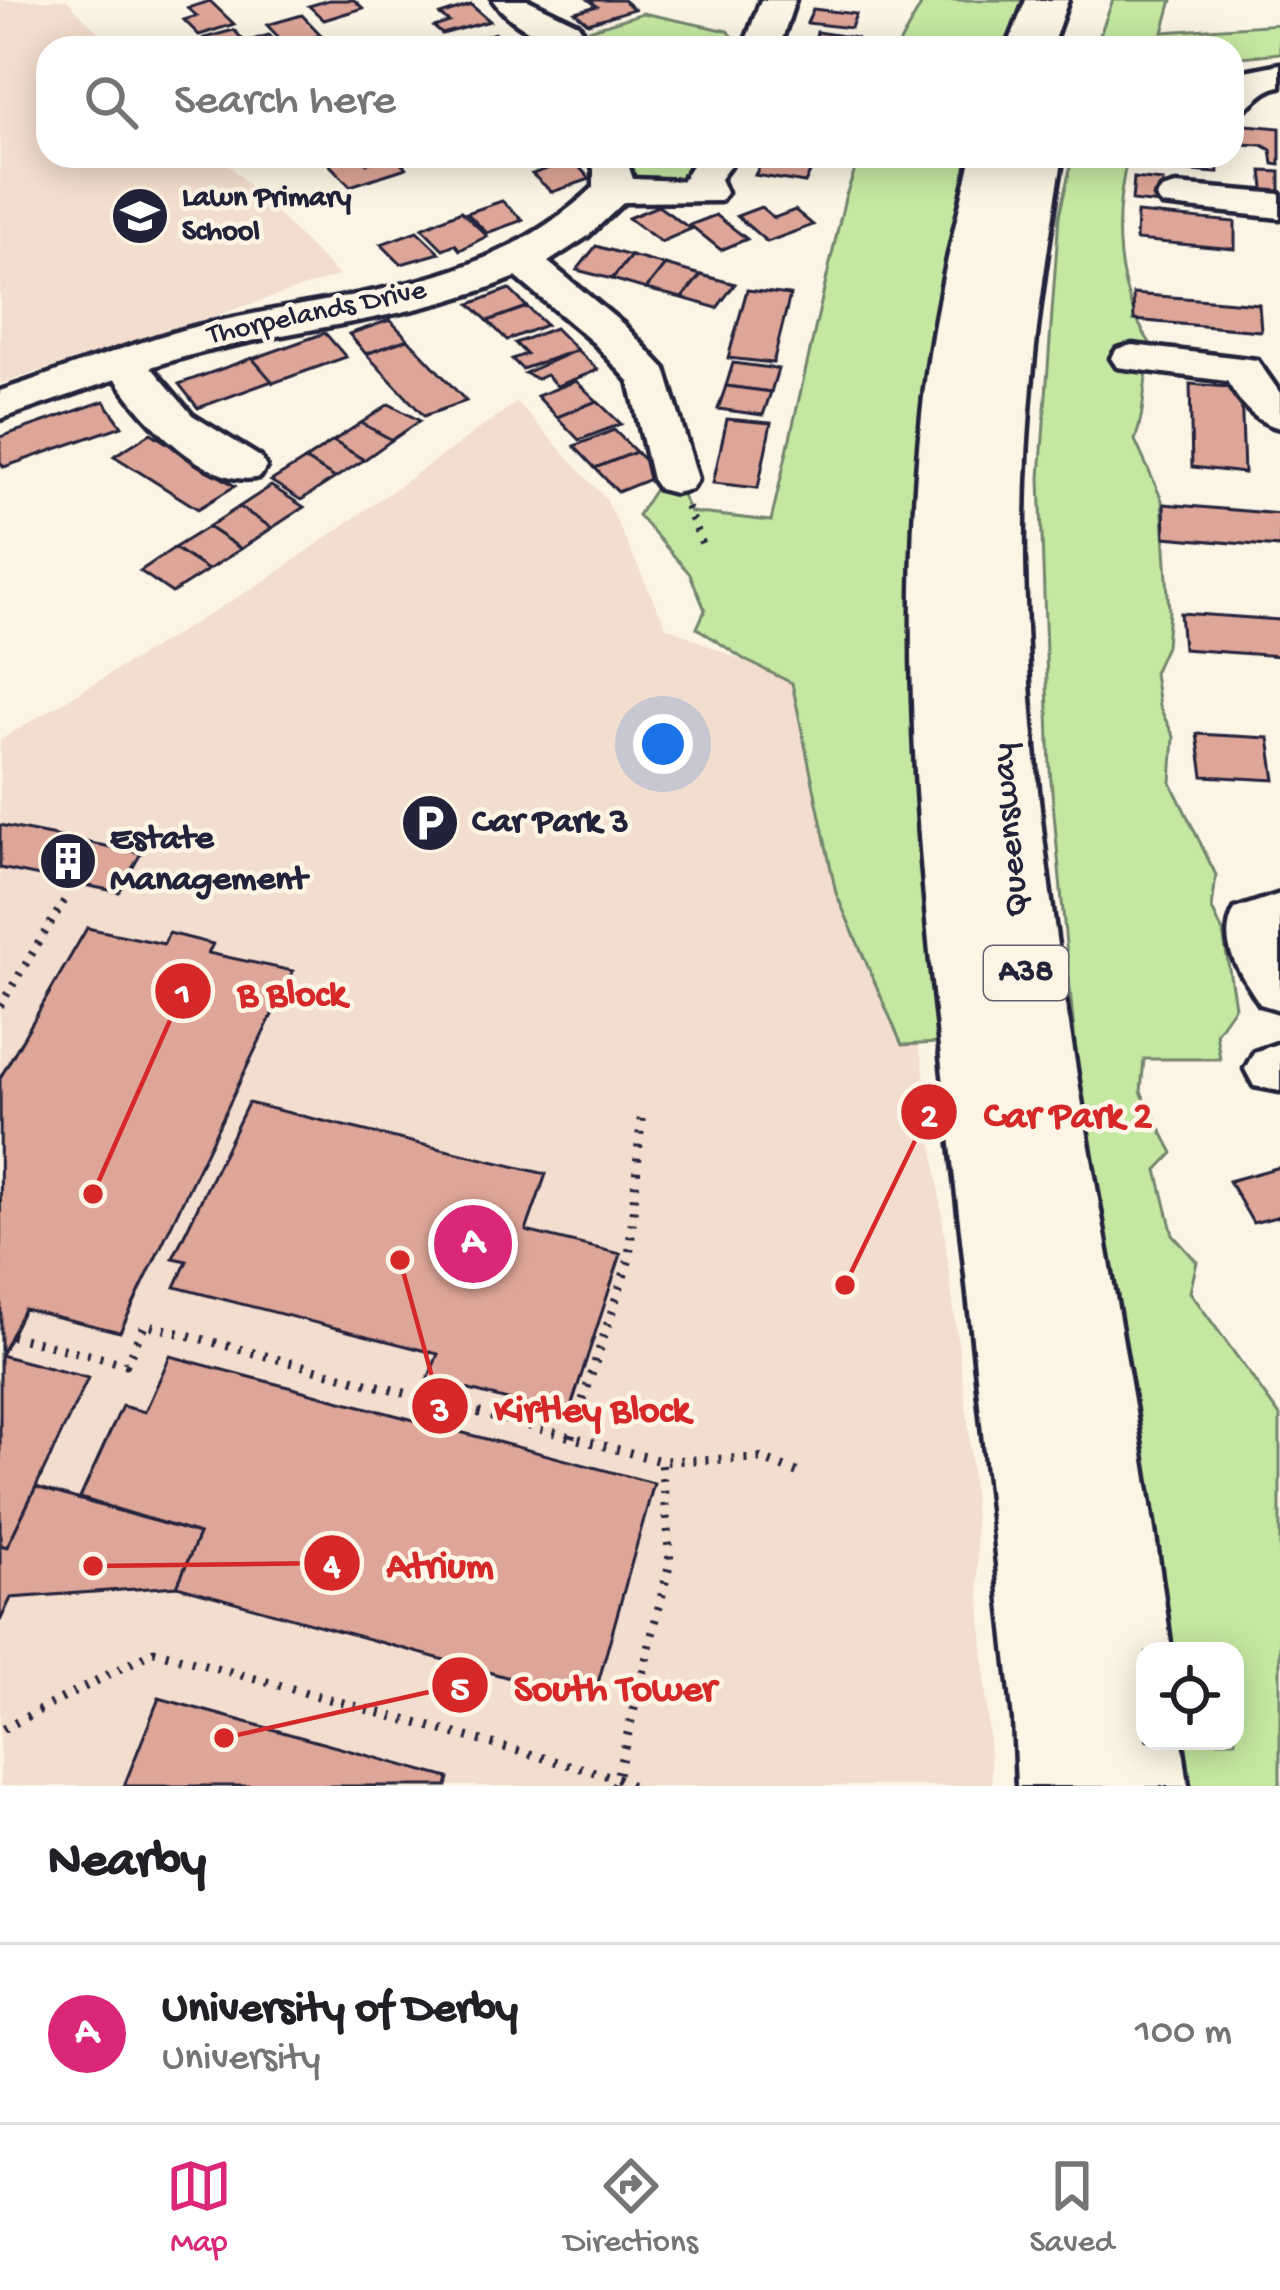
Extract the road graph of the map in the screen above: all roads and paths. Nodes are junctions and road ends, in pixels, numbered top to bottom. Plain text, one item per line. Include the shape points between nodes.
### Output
1 (510, 0) edge
2 (778, 0) edge
3 (1047, 0) edge
4 (1090, 0) edge
5 (565, 32) dead end
6 (765, 36) edge
7 (1034, 36) edge
8 (1077, 36) edge
9 (1280, 75) edge
10 (1244, 103) edge
11 (992, 168) edge
12 (1038, 168) edge
13 (610, 173) edge
14 (712, 174) edge
15 (1176, 197) dead end
16 (1280, 206) edge
17 (522, 261) junction
18 (1132, 358) dead end
19 (127, 364) junction
20 (0, 406) edge
21 (1280, 414) edge
22 (244, 467) dead end
23 (675, 478) dead end
24 (66, 898) dead end
25 (1280, 915) edge
26 (1280, 988) edge
27 (0, 1006) edge
28 (642, 1109) dead end
29 (11, 1336) dead end
30 (572, 1437) junction
31 (661, 1461) junction
32 (802, 1474) dead end
33 (3, 1729) dead end
34 (616, 1782) edge
35 (632, 1786) edge
36 (1062, 1786) edge
37 (1143, 1786) edge

1 - 5 street
2 - 6 street
3 - 7 highway
4 - 8 highway
9 - 10 street via 1253,80
11 - 36 highway, Queensway / A38 via 949,419 945,749 971,1047
12 - 37 highway, Queensway / A38 via 1016,276 1000,436 1002,724 1021,932 1098,1418
13 - 14 street, Thorpelands Drive
13 - 17 street, Thorpelands Drive via 576,230
15 - 16 street
17 - 19 street, Thorpelands Drive via 411,296 194,340
17 - 23 street via 670,382
18 - 21 street via 1242,369
19 - 20 street, Thorpelands Drive
19 - 22 street via 161,414
24 - 27 path
25 - 26 street via 1254,924 1256,948
28 - 30 path via 629,1259
29 - 30 path via 126,1364 145,1324
30 - 31 path
31 - 32 path via 760,1458
31 - 34 path via 670,1562
33 - 34 path via 154,1651
34 - 35 path

